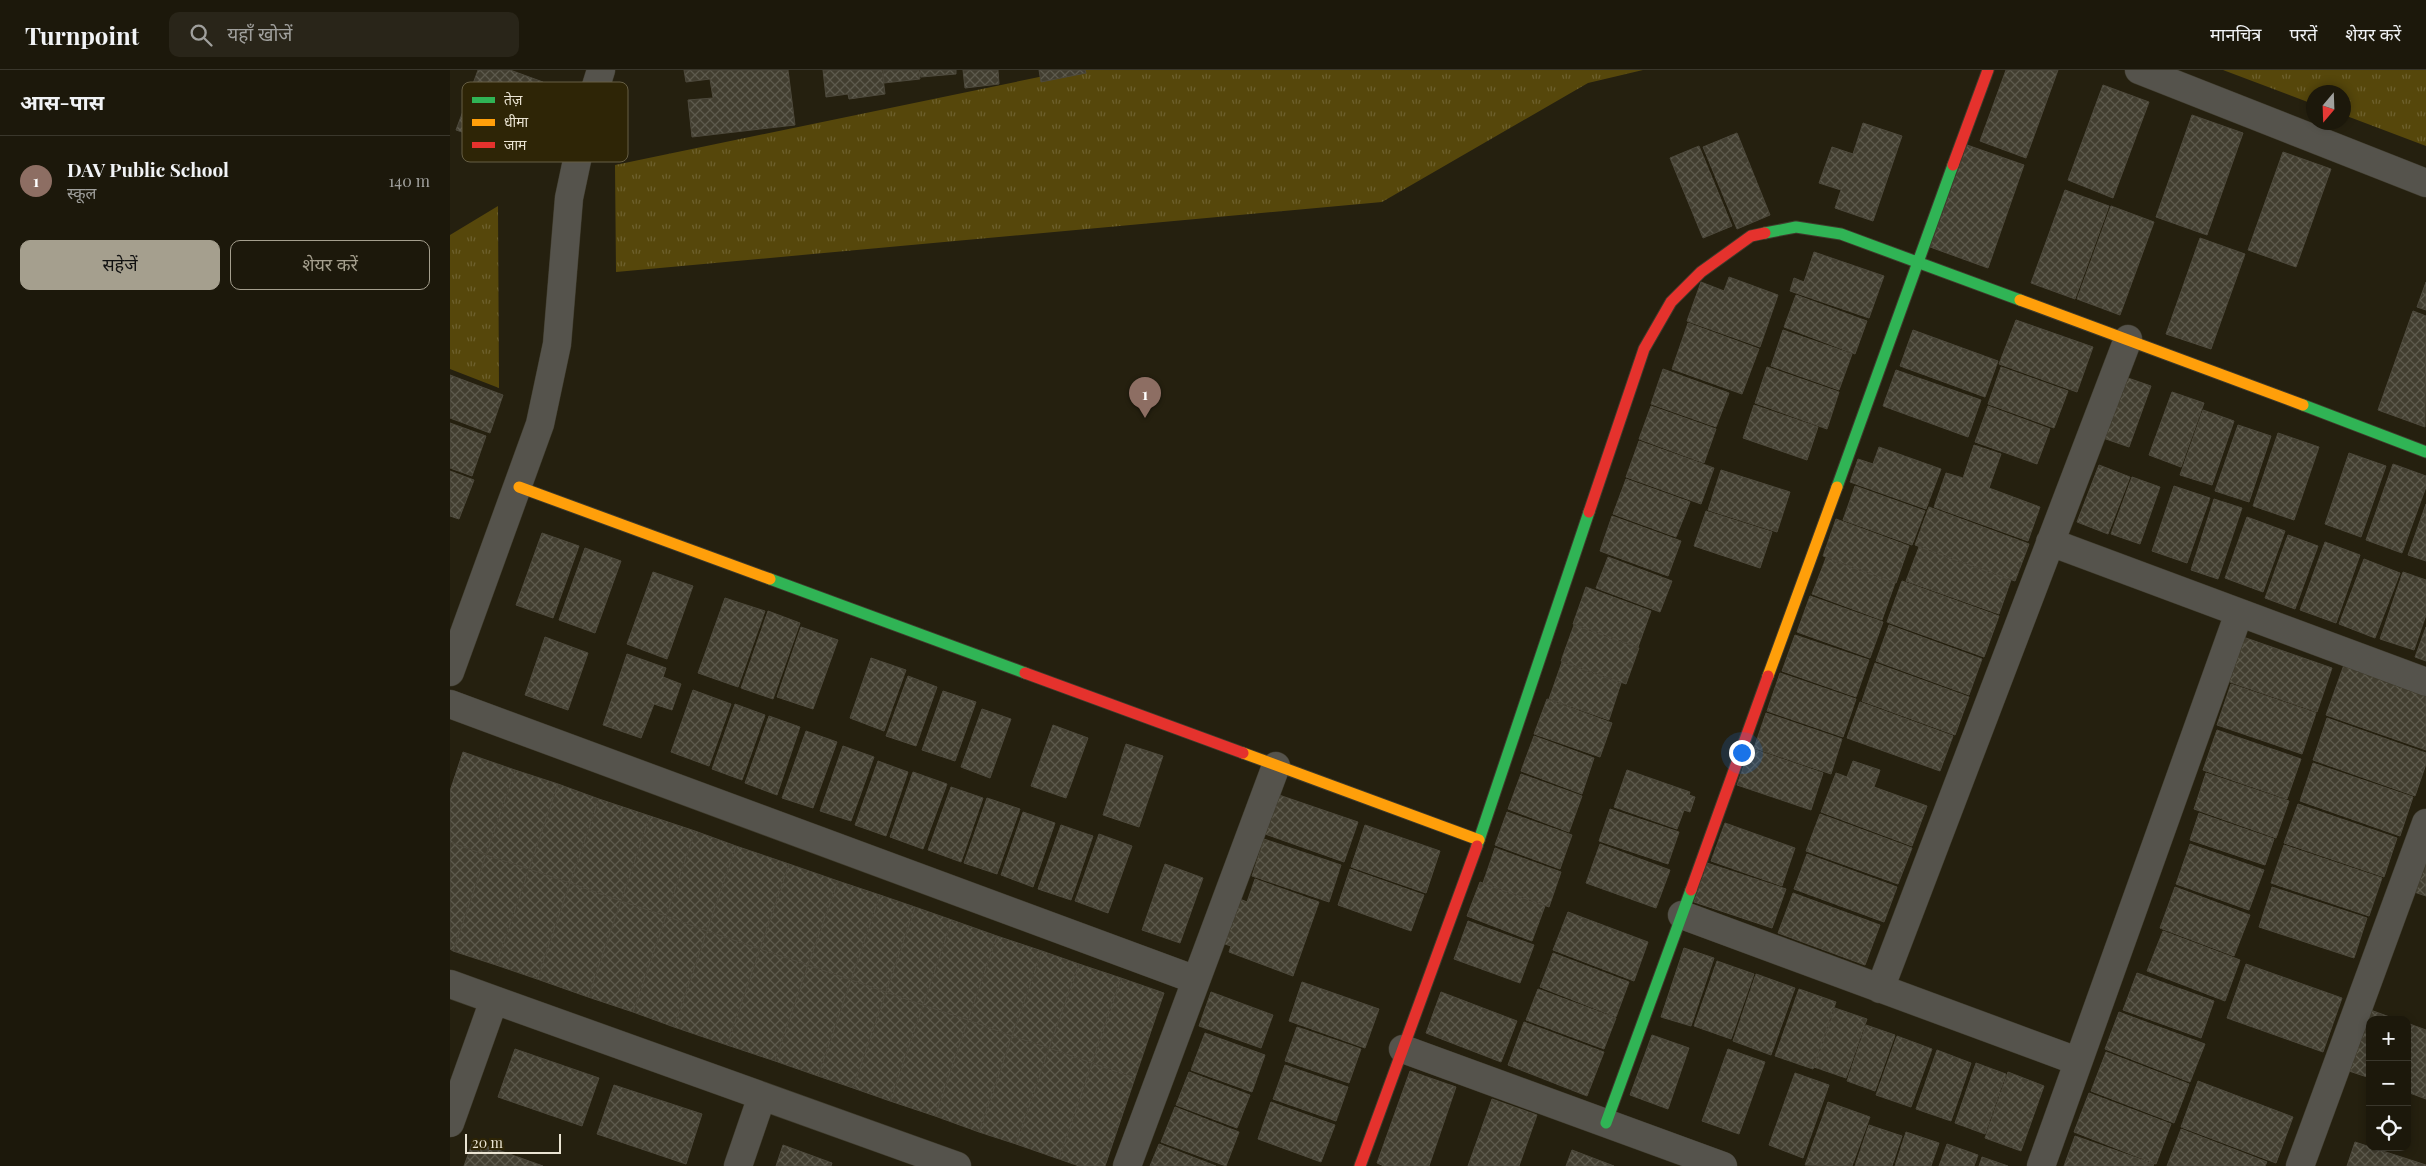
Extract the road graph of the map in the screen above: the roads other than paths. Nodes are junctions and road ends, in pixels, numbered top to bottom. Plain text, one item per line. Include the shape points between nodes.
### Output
1 (601, 70) edge
2 (1988, 70) edge
3 (2139, 70) edge
4 (597, 82) edge
5 (577, 162) edge
6 (2426, 183) edge
7 (1919, 264) junction
8 (2128, 339) junction
9 (2426, 452) edge
10 (518, 488) junction
11 (2050, 542) junction
12 (2239, 614) junction
13 (450, 672) edge
14 (2426, 682) edge
15 (450, 704) edge
16 (1276, 766) junction
17 (2426, 823) edge
18 (1479, 840) junction
19 (1682, 915) junction
20 (1196, 980) junction
21 (450, 984) edge
22 (1880, 989) junction
23 (494, 1000) junction
24 (1403, 1049) junction
25 (2077, 1062) junction
26 (762, 1096) junction
27 (450, 1123) edge
28 (1606, 1123) junction
29 (738, 1166) edge
30 (957, 1166) edge
31 (1127, 1166) edge
32 (1360, 1166) edge
33 (1723, 1166) edge
34 (2041, 1166) edge
35 (2300, 1166) edge

1 - 4 street
2 - 7 street
3 - 6 street
5 - 10 street via 569,198 555,353 540,424
7 - 8 street
7 - 18 street via 1841,234 1796,227 1751,236 1701,272 1671,302 1644,349
7 - 19 street
8 - 9 street
8 - 11 street
10 - 13 street
10 - 16 street
11 - 12 street
11 - 22 street
12 - 14 street
12 - 25 street
15 - 20 street
16 - 18 street
16 - 20 street
17 - 35 street
18 - 24 street
19 - 22 street
19 - 28 street
20 - 31 street
21 - 23 street
22 - 25 street
23 - 26 street
23 - 27 street
24 - 28 street
24 - 32 street
25 - 34 street
26 - 29 street
26 - 30 street
28 - 33 street

